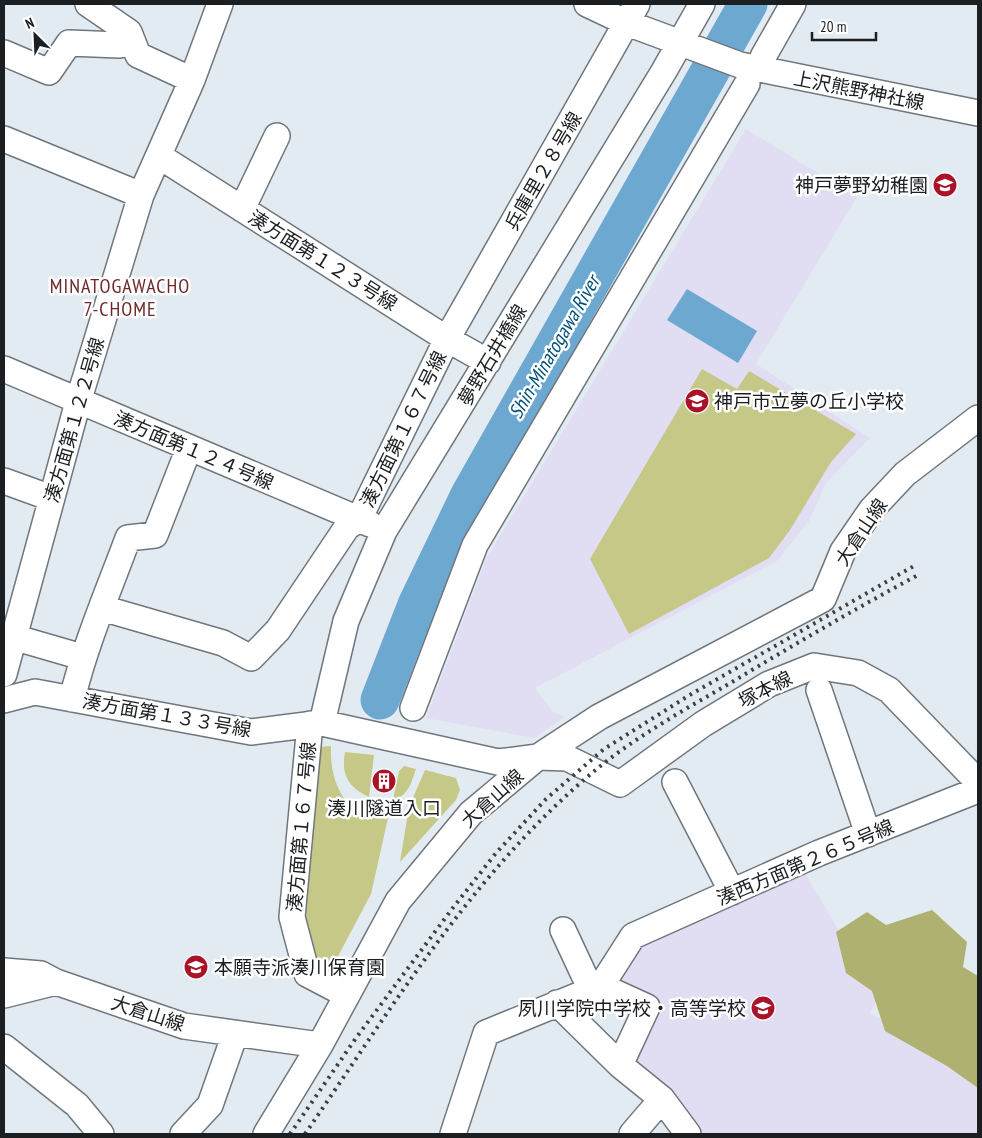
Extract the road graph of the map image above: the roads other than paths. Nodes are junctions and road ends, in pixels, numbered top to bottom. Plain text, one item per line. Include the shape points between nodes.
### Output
1 (88, 4) edge
2 (220, 4) edge
3 (587, 4) edge
4 (702, 4) edge
5 (793, 4) edge
6 (632, 14) edge
7 (133, 42) junction
8 (678, 44) junction
9 (4, 53) edge
10 (763, 57) dead end
11 (743, 74) junction
12 (192, 80) junction
13 (978, 113) edge
14 (277, 136) dead end
15 (4, 139) edge
16 (159, 156) junction
17 (141, 195) junction
18 (242, 209) junction
19 (447, 338) junction
20 (488, 362) junction
21 (4, 369) edge
22 (78, 402) junction
23 (978, 418) edge
24 (189, 448) junction
25 (4, 481) edge
26 (51, 498) junction
27 (359, 518) junction
28 (384, 531) junction
29 (102, 608) junction
30 (14, 637) junction
31 (82, 657) junction
32 (4, 674) edge
33 (819, 690) dead end
34 (72, 699) junction
35 (4, 700) edge
36 (413, 708) dead end
37 (316, 724) junction
38 (538, 757) junction
39 (674, 782) dead end
40 (978, 782) edge
41 (978, 790) edge
42 (868, 834) junction
43 (732, 892) junction
44 (563, 930) dead end
45 (4, 971) edge
46 (56, 982) junction
47 (596, 988) junction
48 (4, 995) edge
49 (347, 995) junction
50 (557, 1003) junction
51 (235, 1034) junction
52 (320, 1045) junction
53 (4, 1047) edge
54 (620, 1065) junction
55 (662, 1099) junction
56 (101, 1134) edge
57 (183, 1134) edge
58 (266, 1134) edge
59 (453, 1134) edge
60 (632, 1134) edge
61 (688, 1134) edge

1 - 7 street via 129,32
2 - 12 street, 湊方面第１２２号線
3 - 6 street
4 - 8 street, 夢野石井橋線
5 - 10 street
6 - 8 street
6 - 19 street, 兵庫里２８号線
7 - 9 street via 119,45 69,43 49,72
7 - 12 street via 138,55
8 - 11 street, 上沢熊野神社線 via 704,53
8 - 20 street, 夢野石井橋線
11 - 13 street, 上沢熊野神社線
11 - 36 street via 475,545
12 - 16 street, 湊方面第１２２号線
14 - 18 street
15 - 17 street
16 - 17 street, 湊方面第１２２号線
16 - 18 street, 湊方面第１２３号線
17 - 22 street, 湊方面第１２２号線
18 - 19 street, 湊方面第１２３号線
19 - 20 street, 湊方面第１２３号線
19 - 27 street, 湊方面第１６７号線
20 - 28 street, 夢野石井橋線
21 - 22 street, 湊方面第１２４号線
22 - 24 street, 湊方面第１２４号線
22 - 26 street, 湊方面第１２２号線
23 - 38 street, 大倉山線 via 905,474 872,509 843,551 822,599 600,717
24 - 27 street, 湊方面第１２４号線
24 - 29 street via 154,535 128,538
25 - 26 street
26 - 30 street, 湊方面第１２２号線
27 - 28 street, 湊方面第１２４号線
27 - 29 street, 湊方面第１６７号線 via 347,527 278,630 251,658 223,643
28 - 37 street, 夢野石井橋線 via 346,621
29 - 31 street
30 - 31 street
30 - 32 street, 湊方面第１２２号線
31 - 34 street
33 - 42 street
34 - 35 street, 湊方面第１３３号線 via 35,692
34 - 37 street, 湊方面第１３３号線 via 251,732
37 - 38 street, 湊方面第１３３号線 via 498,762
37 - 49 street, 湊方面第１６７号線 via 292,918 307,974
38 - 40 street, 塚本線 via 567,758 620,784 703,724 769,684 814,666 858,673 888,690
38 - 49 street, 大倉山線 via 471,813 398,901
39 - 43 street
41 - 42 street, 湊西方面第２６５号線
42 - 43 street, 湊西方面第２６５号線
43 - 47 street, 湊西方面第２６５号線 via 633,936
44 - 47 street
45 - 46 street, 大倉山線 via 42,974
46 - 48 street
46 - 51 street, 大倉山線 via 184,1026
47 - 50 street
47 - 54 street via 647,1007
49 - 52 street, 大倉山線
50 - 54 street
50 - 59 street via 486,1032
51 - 52 street, 大倉山線
51 - 57 street via 210,1105
52 - 58 street
53 - 56 street via 77,1105
54 - 55 street
55 - 60 street
55 - 61 street

